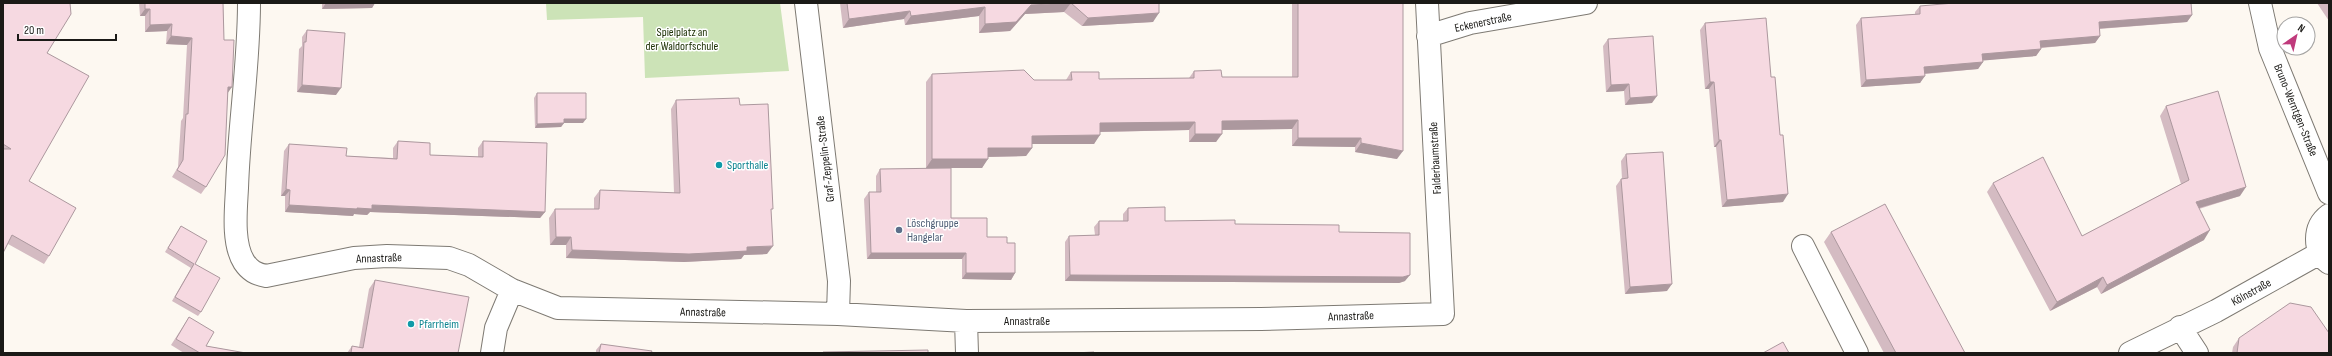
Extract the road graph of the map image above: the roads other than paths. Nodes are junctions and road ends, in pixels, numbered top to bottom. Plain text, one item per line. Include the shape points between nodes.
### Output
1 (249, 3) edge
2 (806, 3) edge
3 (1427, 3) edge
4 (1586, 3) edge
5 (2260, 3) edge
6 (1428, 36) junction
7 (2329, 193) edge
8 (2329, 215) edge
9 (1803, 246) dead end
10 (2324, 258) edge
11 (512, 290) junction
12 (838, 314) junction
13 (1443, 314) joint
14 (966, 321) junction
15 (2180, 327) junction
16 (492, 353) edge
17 (967, 353) edge
18 (1857, 353) edge
19 (2130, 353) edge
20 (2197, 353) edge

1 - 11 street, Annastraße via 249,32 238,147 236,231 243,261 253,273 266,276 354,258 449,258 469,265
2 - 12 street, Graf-Zeppelin-Straße via 839,281
3 - 6 street, Falderbaumstraße
4 - 6 street, Eckenerstraße via 1470,23
5 - 7 street, Bruno-Werntgen-Straße via 2270,48
6 - 13 street, Falderbaumstraße
8 - 10 street via 2317,233
9 - 18 street
10 - 15 street, Kölnstraße
11 - 12 street, Annastraße via 558,308
11 - 16 street via 496,328
12 - 14 street, Annastraße
13 - 14 street, Annastraße via 1261,319
14 - 17 street
15 - 19 street, Kölnstraße
15 - 20 street

